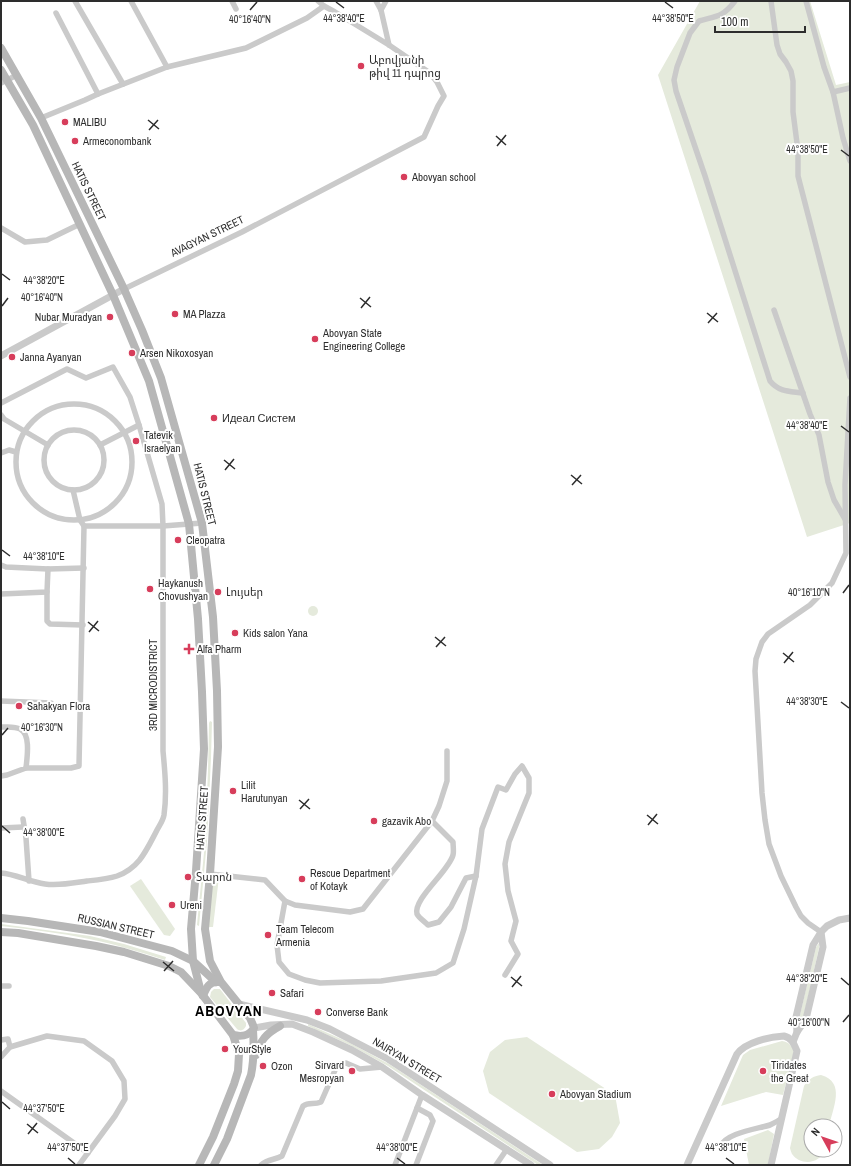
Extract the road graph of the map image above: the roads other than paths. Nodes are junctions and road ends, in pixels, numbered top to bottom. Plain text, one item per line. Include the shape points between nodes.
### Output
1 (75, 1) edge
2 (131, 1) edge
3 (232, 1) edge
4 (318, 1) edge
5 (376, 1) edge
6 (386, 1) edge
7 (735, 1) edge
8 (771, 1) edge
9 (806, 1) edge
10 (324, 6) junction
11 (236, 9) dead end
12 (380, 10) junction
13 (56, 13) dead end
14 (390, 45) junction
15 (1, 48) edge
16 (167, 67) junction
17 (1, 70) edge
18 (17, 75) junction
19 (4, 82) edge
20 (123, 84) junction
21 (850, 88) edge
22 (833, 92) junction
23 (98, 94) junction
24 (41, 118) junction
25 (850, 160) edge
26 (80, 224) junction
27 (1, 228) edge
28 (124, 289) junction
29 (112, 295) junction
30 (774, 310) dead end
31 (1, 356) edge
32 (850, 377) edge
33 (803, 393) junction
34 (850, 398) edge
35 (1, 403) edge
36 (1, 415) edge
37 (139, 425) junction
38 (25, 432) junction
39 (124, 433) junction
40 (48, 445) junction
41 (100, 445) junction
42 (16, 452) junction
43 (1, 453) edge
44 (73, 490) junction
45 (845, 519) junction
46 (80, 520) junction
47 (202, 523) junction
48 (189, 524) junction
49 (84, 526) junction
50 (163, 526) junction
51 (1, 565) edge
52 (84, 568) junction
53 (48, 569) junction
54 (47, 592) junction
55 (1, 594) edge
56 (82, 625) junction
57 (1, 701) edge
58 (51, 703) dead end
59 (1, 727) edge
60 (447, 751) dead end
61 (26, 768) junction
62 (1, 776) edge
63 (23, 819) dead end
64 (432, 821) junction
65 (23, 827) junction
66 (1, 828) edge
67 (1, 872) edge
68 (210, 874) junction
69 (476, 876) junction
70 (29, 881) junction
71 (285, 901) junction
72 (1, 918) edge
73 (850, 918) edge
74 (1, 932) edge
75 (821, 932) junction
76 (193, 960) junction
77 (505, 975) dead end
78 (218, 982) junction
79 (1, 986) edge
80 (9, 986) dead end
81 (202, 995) junction
82 (239, 1004) junction
83 (280, 1026) junction
84 (253, 1029) junction
85 (233, 1035) junction
86 (1, 1040) edge
87 (791, 1041) junction
88 (10, 1047) junction
89 (1, 1057) edge
90 (253, 1065) junction
91 (382, 1067) junction
92 (1, 1091) edge
93 (422, 1095) junction
94 (417, 1108) junction
95 (781, 1119) junction
96 (720, 1147) dead end
97 (507, 1149) junction
98 (88, 1153) junction
99 (79, 1165) edge
100 (199, 1165) edge
101 (214, 1165) edge
102 (262, 1165) edge
103 (395, 1165) edge
104 (416, 1165) edge
105 (496, 1165) edge
106 (531, 1165) edge
107 (550, 1165) edge
108 (688, 1165) edge
109 (771, 1165) edge

1 - 20 street
2 - 16 street
3 - 11 street
4 - 10 street
5 - 12 street
6 - 12 street
7 - 33 street via 718,17 699,21 690,33 674,80 770,381 776,388
8 - 32 street via 777,45 791,71 793,81 798,176
9 - 22 street
10 - 14 street
10 - 16 street via 307,18 246,48
12 - 14 street
13 - 23 street
14 - 28 street, AVAGYAN STREET via 430,73 444,96 424,137 242,232
15 - 18 main road, HATIS STREET
16 - 20 street
17 - 19 main road, HATIS STREET
18 - 19 street
18 - 24 main road, HATIS STREET
19 - 26 main road, HATIS STREET via 32,125
20 - 23 street
21 - 22 street
22 - 25 street
23 - 24 street
24 - 28 main road, HATIS STREET
26 - 27 street via 47,240 25,242
26 - 29 main road, HATIS STREET
28 - 29 street, AVAGYAN STREET
28 - 47 main road, HATIS STREET via 161,378
29 - 31 street, AVAGYAN STREET
29 - 48 main road, HATIS STREET via 150,381
30 - 33 street
33 - 45 street via 819,435 834,500
34 - 45 street via 844,485
35 - 37 street, 3RD MICRODISTRICT via 67,369 86,378 113,367 130,397
36 - 38 street
37 - 39 street
37 - 50 street, 3RD MICRODISTRICT via 162,504
38 - 39 street via 33,423 55,408 78,404 90,406 103,413
38 - 40 street
38 - 42 street
39 - 41 street
39 - 46 street via 130,446 131,461 131,474 126,488 106,511
40 - 41 street via 54,437 73,429 86,432
40 - 44 street via 43,461 46,473 58,486
41 - 44 street via 104,462 97,478 86,487
42 - 43 street via 9,450
42 - 46 street via 17,479 22,491 30,500 39,508 59,518
44 - 46 street
45 - 75 street via 846,553 832,583 810,605 768,634 758,650 755,671 762,793 769,844 781,876 801,916
46 - 49 street
47 - 48 street
47 - 68 main road, HATIS STREET via 213,617 218,720
48 - 50 street
48 - 76 main road, HATIS STREET via 198,619 204,750 191,929
49 - 50 street
49 - 52 street
50 - 70 street, 3RD MICRODISTRICT via 163,751 166,778 163,817 140,861 118,875 59,885
51 - 53 street
52 - 53 street
52 - 56 street
53 - 54 street
54 - 55 street
54 - 56 street via 48,623
56 - 61 street via 79,766
57 - 58 street
59 - 61 street via 18,728 26,734
60 - 64 street via 447,780
61 - 62 street
63 - 65 street
64 - 69 street via 454,842 453,856 417,907 418,915 428,925 439,922 451,908 466,878
64 - 71 street via 363,909 350,912 294,905
65 - 66 street
65 - 70 street
67 - 70 street, 3RD MICRODISTRICT
68 - 71 street via 265,880
68 - 78 main road, HATIS STREET via 205,929 210,960
69 - 71 street via 453,963 436,973 381,982 320,983 289,974 279,962 277,945
69 - 77 street via 482,828 498,786 506,790 514,774 522,766 529,778 529,794 509,842 505,864 508,891 516,920 511,941 518,954
72 - 76 main road, RUSSIAN STREET via 100,932 172,951
73 - 75 street via 834,922
74 - 81 main road via 124,952 181,972
75 - 87 street via 813,946 796,1018 797,1032
76 - 78 main road, RUSSIAN STREET
76 - 81 main road, HATIS STREET
78 - 81 main road via 210,984
78 - 82 main road
79 - 80 street
81 - 85 main road
82 - 84 main road via 250,1018
82 - 107 street, NAIRYAN STREET via 307,1020 388,1059
83 - 84 street, NAIRYAN STREET
83 - 90 main road via 266,1035 259,1046
83 - 91 street, NAIRYAN STREET via 292,1024 305,1028
84 - 85 main road via 245,1036
84 - 90 main road
85 - 100 main road via 239,1054 238,1071 213,1137
86 - 88 street via 8,1039
87 - 95 street via 797,1052
87 - 108 street via 787,1037 780,1037 753,1043 741,1049
88 - 89 street
88 - 98 street via 47,1036 84,1041 112,1061 124,1081 125,1099
90 - 101 main road via 248,1084
91 - 93 street, NAIRYAN STREET
91 - 102 street via 360,1069 346,1063 340,1064 322,1102 303,1106 282,1156
92 - 98 street
93 - 94 street
93 - 97 street, NAIRYAN STREET
94 - 103 street
94 - 104 street via 430,1115 433,1121
95 - 96 street via 731,1136 723,1141
95 - 109 street
97 - 105 street
97 - 106 street, NAIRYAN STREET
98 - 99 street

